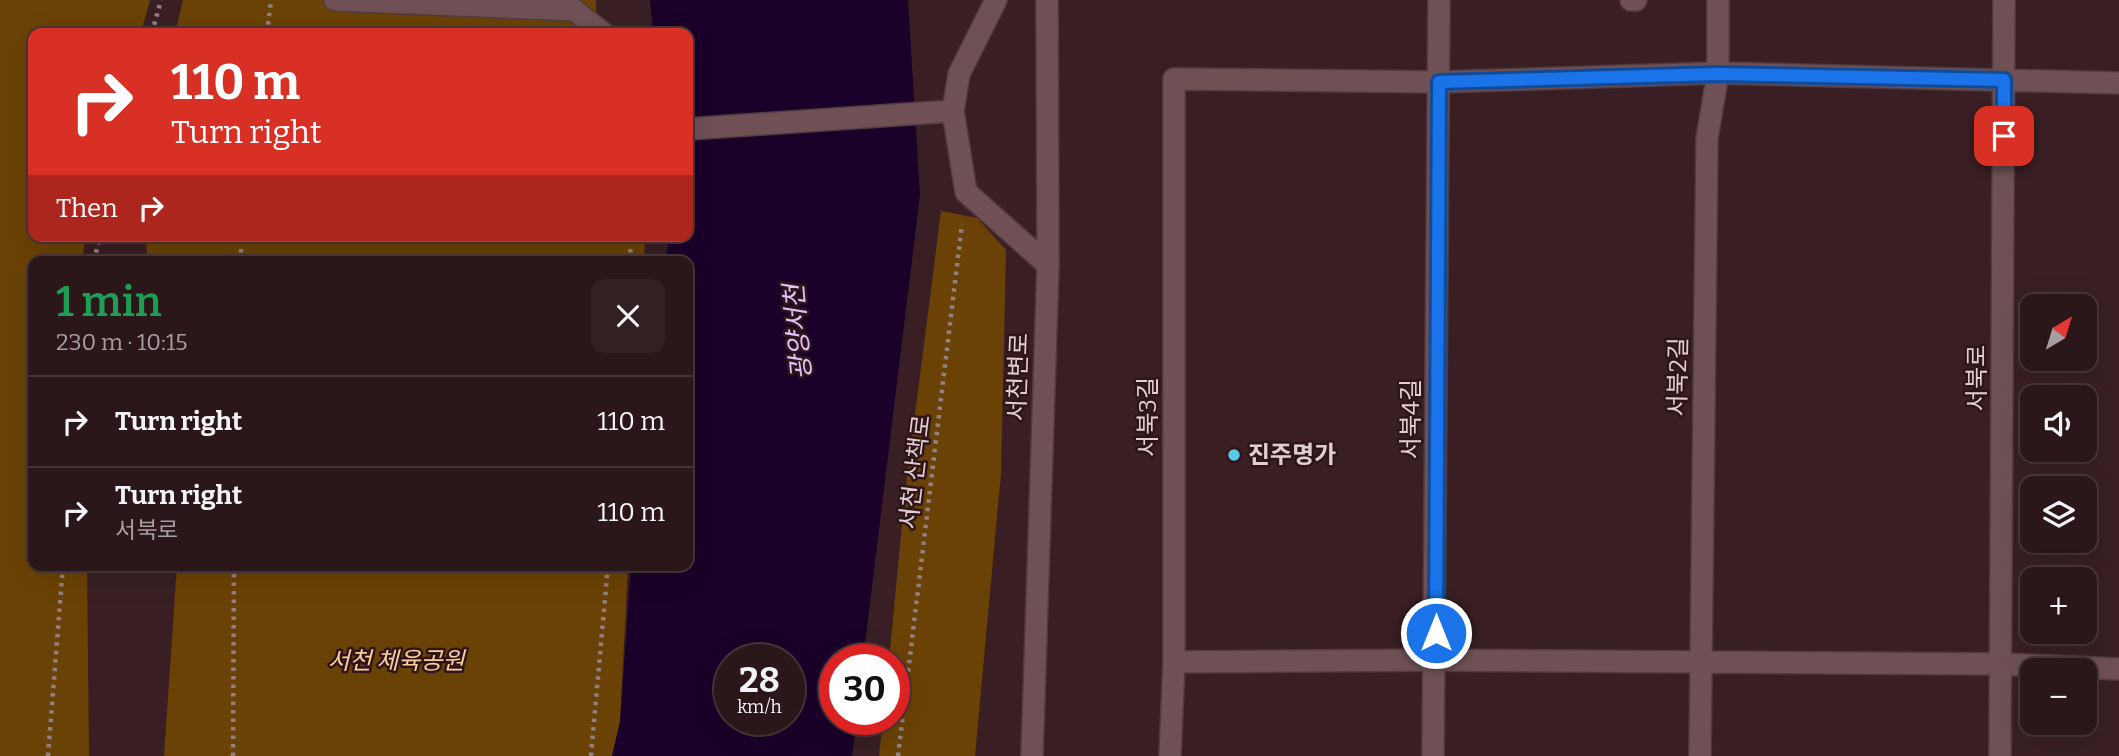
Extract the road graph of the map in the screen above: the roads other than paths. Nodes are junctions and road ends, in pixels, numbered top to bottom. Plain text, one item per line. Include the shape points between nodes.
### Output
1 (335, 0) edge
2 (996, 0) edge
3 (1047, 0) edge
4 (1439, 0) edge
5 (1631, 0) edge
6 (1636, 0) edge
7 (1718, 0) edge
8 (2004, 0) edge
9 (573, 5) edge
10 (598, 28) edge
11 (1718, 74) junction
12 (2004, 80) junction
13 (1439, 82) junction
14 (2119, 83) edge
15 (953, 111) junction
16 (693, 129) edge
17 (1048, 265) junction
18 (1435, 660) junction
19 (1174, 662) junction
20 (1701, 663) junction
21 (2002, 664) junction
22 (2119, 669) edge
23 (1032, 756) edge
24 (1170, 756) edge
25 (1433, 756) edge
26 (1700, 756) edge
27 (2000, 756) edge

1 - 9 street
2 - 15 street via 959,74
3 - 17 street, 서천변로
4 - 13 street, 서북4길
5 - 6 street
7 - 11 street, 서북2길
8 - 12 street, 서북로
9 - 10 street
11 - 12 street
11 - 13 street
11 - 20 street, 서북2길 via 1707,138
12 - 14 street
12 - 21 street, 서북로
13 - 18 street, 서북4길
13 - 19 street, 서북3길 via 1174,79
15 - 16 street
15 - 17 street via 966,191
17 - 23 street, 서천변로
18 - 19 street
18 - 20 street
18 - 25 street, 서북4길
19 - 24 street, 서북3길
20 - 21 street
20 - 26 street, 서북2길
21 - 22 street
21 - 27 street, 서북로

